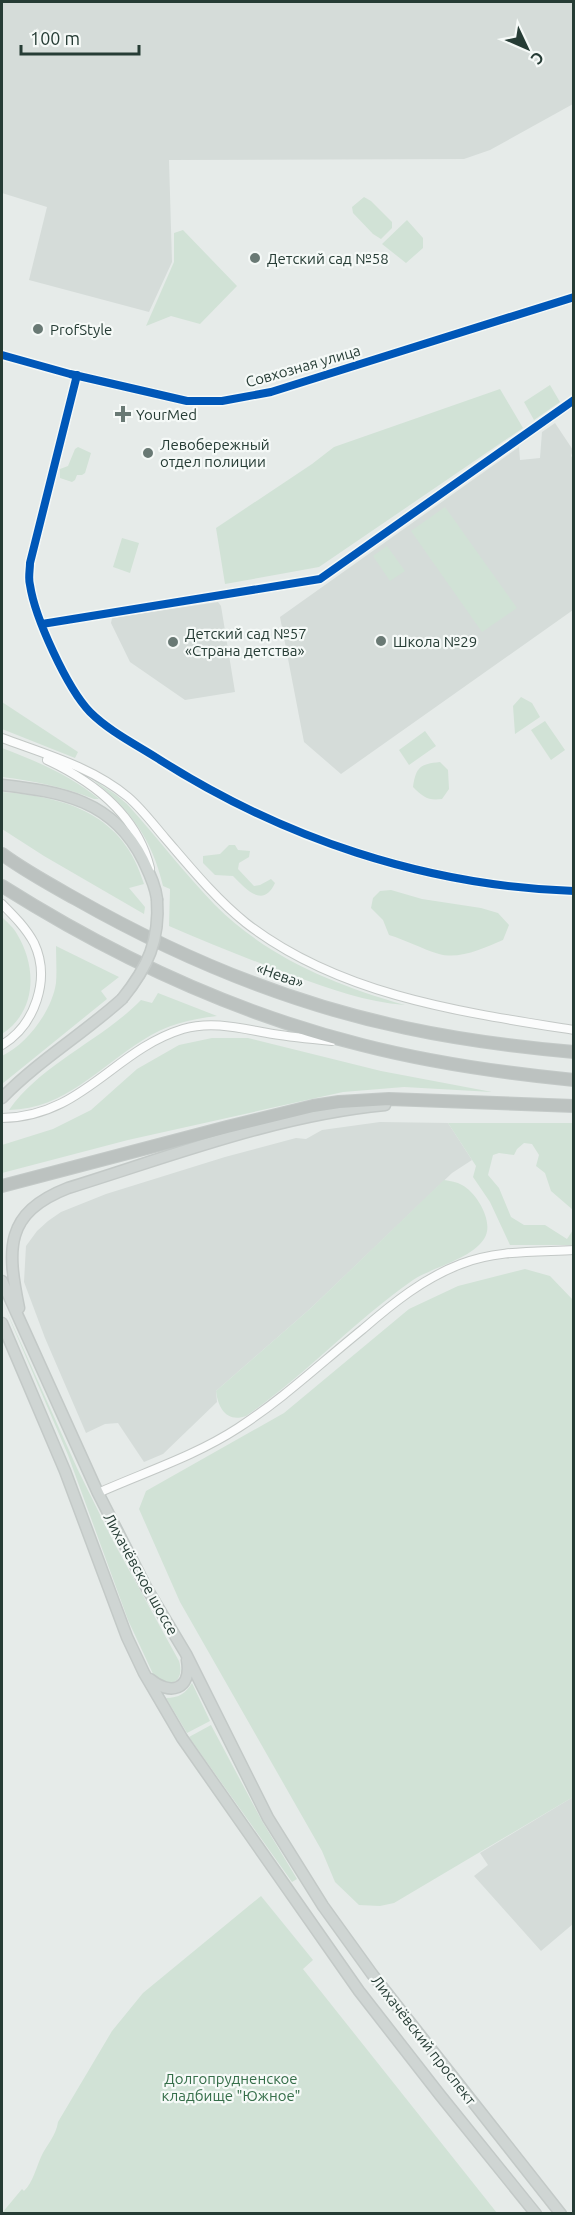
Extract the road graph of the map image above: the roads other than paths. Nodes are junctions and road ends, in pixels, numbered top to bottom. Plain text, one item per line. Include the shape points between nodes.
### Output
1 (573, 297) edge
2 (2, 355) edge
3 (77, 375) junction
4 (573, 400) edge
5 (42, 624) junction
6 (2, 739) edge
7 (2, 785) edge
8 (2, 854) edge
9 (153, 880) junction
10 (2, 886) edge
11 (573, 891) edge
12 (2, 904) edge
13 (573, 1030) edge
14 (2, 1045) edge
15 (362, 1045) junction
16 (573, 1052) edge
17 (573, 1080) edge
18 (2, 1098) edge
19 (422, 1101) junction
20 (573, 1106) edge
21 (2, 1118) edge
22 (2, 1186) edge
23 (573, 1250) edge
24 (2, 1281) edge
25 (2, 1323) edge
26 (29, 1340) junction
27 (98, 1493) junction
28 (186, 1654) junction
29 (144, 1673) junction
30 (294, 1860) joint
31 (277, 1874) joint
32 (536, 2214) edge
33 (561, 2214) edge

1 - 3 street, Совхозная улица via 236,399 187,401
2 - 3 street, Совхозная улица
3 - 5 street via 30,563 29,583
4 - 5 street via 320,579
5 - 11 street via 75,692 90,712 225,799 317,840 373,859 432,874
6 - 9 street via 68,770 107,798 139,837
6 - 13 street via 87,771 117,788 231,910 265,937 309,963 401,996
7 - 9 main road via 61,794 101,811 131,839
8 - 16 highway, «Нева» via 146,936 269,988 404,1028
9 - 18 main road, bridge via 156,935 140,975 103,1016 29,1072
10 - 15 highway via 92,940 192,987 306,1030
12 - 14 street via 34,945 41,976 39,994 26,1021
15 - 17 highway via 457,1065
15 - 21 street via 234,1026 198,1025 170,1033 53,1108 28,1116
19 - 20 highway
19 - 22 highway via 368,1099 313,1106
19 - 26 main road via 334,1110 290,1120 68,1188 44,1199 21,1221 11,1252 19,1310
23 - 27 street via 495,1255 443,1272 405,1295 238,1428 200,1449
24 - 26 main road, Лихачёвское шоссе
25 - 29 main road, Лихачёвское шоссе
26 - 27 main road, Лихачёвское шоссе
27 - 28 main road, Лихачёвское шоссе
28 - 29 main road via 187,1674 177,1688 165,1689
28 - 30 main road, Лихачёвское шоссе via 268,1818
29 - 31 main road, Лихачёвское шоссе via 182,1738
30 - 33 main road, Лихачёвский проспект via 372,1974
31 - 32 main road, Лихачёвский проспект via 359,1991

